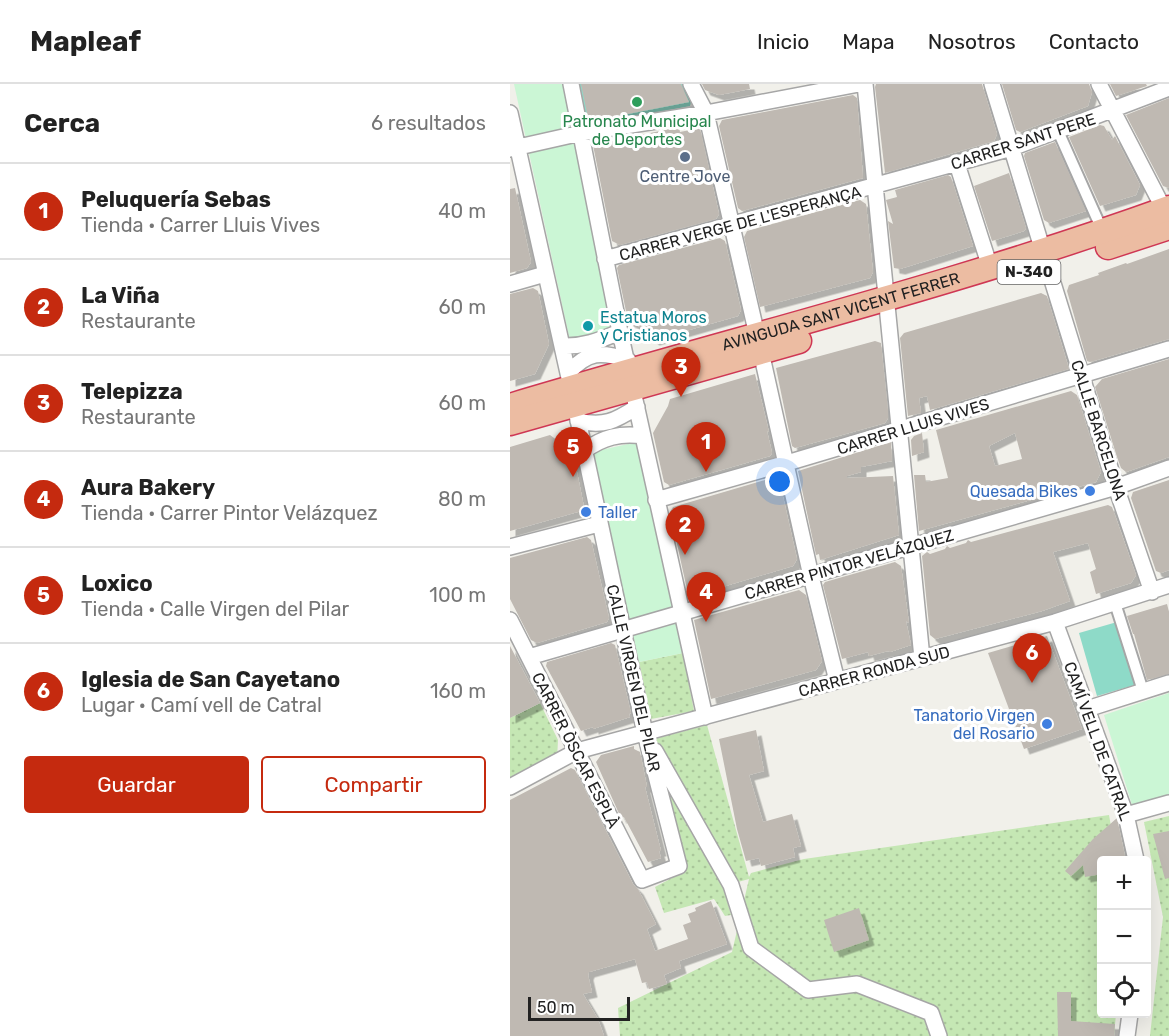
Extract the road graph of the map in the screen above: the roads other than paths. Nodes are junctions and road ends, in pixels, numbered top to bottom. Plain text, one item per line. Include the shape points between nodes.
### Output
1 (571, 84) edge
2 (691, 84) edge
3 (859, 84) edge
4 (865, 84) edge
5 (992, 84) edge
6 (1099, 84) edge
7 (1160, 88) edge
8 (1114, 110) junction
9 (510, 113) edge
10 (706, 113) junction
11 (1058, 131) junction
12 (581, 133) junction
13 (513, 148) edge
14 (1012, 148) junction
15 (957, 164) junction
16 (875, 187) junction
17 (1168, 216) edge
18 (732, 225) junction
19 (1103, 232) junction
20 (1046, 259) junction
21 (605, 260) junction
22 (990, 267) junction
23 (545, 274) junction
24 (510, 284) edge
25 (887, 306) junction
26 (620, 332) junction
27 (759, 344) junction
28 (562, 346) junction
29 (1169, 349) edge
30 (1081, 376) junction
31 (632, 382) junction
32 (573, 397) junction
33 (510, 406) edge
34 (510, 423) edge
35 (899, 430) junction
36 (643, 436) junction
37 (584, 451) junction
38 (787, 463) junction
39 (1169, 468) edge
40 (1116, 487) junction
41 (656, 500) junction
42 (599, 524) junction
43 (910, 546) junction
44 (510, 547) edge
45 (811, 576) junction
46 (1169, 585) edge
47 (1152, 592) junction
48 (1115, 603) junction
49 (680, 612) junction
50 (510, 620) edge
51 (1056, 622) junction
52 (623, 629) junction
53 (529, 657) junction
54 (922, 658) junction
55 (837, 681) junction
56 (1169, 683) edge
57 (1143, 691) junction
58 (1087, 709) junction
59 (705, 717) junction
60 (645, 733) junction
61 (577, 752) junction
62 (510, 787) edge
63 (1169, 802) edge
64 (1126, 815) junction
65 (1135, 856) edge
66 (642, 880) joint
67 (1129, 1018) edge
68 (939, 1036) edge
69 (1127, 1036) edge

1 - 12 street
2 - 10 street
3 - 10 street
4 - 16 street
5 - 14 street, CALLE BARCELONA
6 - 8 street
7 - 8 street, CARRER SANT PERE
8 - 11 street, CARRER SANT PERE
8 - 17 street
9 - 13 street, CALLE VIRGEN DEL PILAR
10 - 12 street
10 - 18 street
11 - 14 street, CARRER SANT PERE
11 - 19 street
12 - 13 street
12 - 21 street
13 - 23 street, CALLE VIRGEN DEL PILAR
14 - 15 street, CARRER SANT PERE
14 - 20 street, CALLE BARCELONA
15 - 16 street, CARRER SANT PERE
15 - 22 street
16 - 18 street, CARRER VERGE DE L'ESPERANÇA
16 - 25 street
17 - 19 highway, AVINGUDA SANT VICENT FERRER / N-340
17 - 20 highway, AVINGUDA SANT VICENT FERRER / N-340
18 - 21 street, CARRER VERGE DE L'ESPERANÇA
18 - 27 street
19 - 20 highway, AVINGUDA SANT VICENT FERRER / N-340
20 - 22 highway, AVINGUDA SANT VICENT FERRER / N-340
20 - 25 highway, AVINGUDA SANT VICENT FERRER / N-340
20 - 30 street, CALLE BARCELONA
21 - 26 street
22 - 25 highway, AVINGUDA SANT VICENT FERRER / N-340
23 - 24 street
23 - 28 street, CALLE VIRGEN DEL PILAR
25 - 27 highway, AVINGUDA SANT VICENT FERRER / N-340
25 - 35 street
26 - 28 street via 592,344
26 - 31 street
27 - 31 highway, AVINGUDA SANT VICENT FERRER / N-340
27 - 38 street
28 - 32 street, CALLE VIRGEN DEL PILAR
29 - 30 street, CARRER LLUIS VIVES
30 - 35 street, CARRER LLUIS VIVES
30 - 40 street, CALLE BARCELONA
31 - 32 highway, AVINGUDA SANT VICENT FERRER / N-340
31 - 32 street via 610,354 595,354 578,362
31 - 36 street
32 - 33 highway, AVINGUDA SANT VICENT FERRER / N-340
32 - 34 highway, AVINGUDA SANT VICENT FERRER / N-340
32 - 37 street, CALLE VIRGEN DEL PILAR
35 - 38 street, CARRER LLUIS VIVES
35 - 43 street
36 - 37 street via 612,436
36 - 41 street
37 - 42 street, CALLE VIRGEN DEL PILAR
38 - 41 street, CARRER LLUIS VIVES
38 - 45 street
39 - 40 street, CARRER PINTOR VELÁZQUEZ
40 - 43 street, CARRER PINTOR VELÁZQUEZ
40 - 47 street, CALLE BARCELONA
41 - 49 street
42 - 44 street
42 - 52 street, CALLE VIRGEN DEL PILAR
43 - 45 street, CARRER PINTOR VELÁZQUEZ
43 - 54 street
45 - 49 street, CARRER PINTOR VELÁZQUEZ
45 - 55 street
46 - 47 street, CARRER RONDA SUD
47 - 48 street, CARRER RONDA SUD
48 - 51 street, CARRER RONDA SUD
48 - 57 street
49 - 52 street, CARRER PINTOR VELÁZQUEZ
49 - 59 street
50 - 53 street, CARRER ÒSCAR ESPLÀ
51 - 54 street, CARRER RONDA SUD
51 - 58 street, CAMÍ VELL DE CATRAL
52 - 53 street, CARRER PINTOR VELÁZQUEZ
52 - 60 street, CALLE VIRGEN DEL PILAR
53 - 61 street, CARRER ÒSCAR ESPLÀ
54 - 55 street, CARRER RONDA SUD
55 - 59 street, CARRER RONDA SUD
56 - 57 street
57 - 58 street
58 - 64 street, CAMÍ VELL DE CATRAL
59 - 60 street, CARRER RONDA SUD
60 - 61 street, CARRER RONDA SUD
60 - 66 street, CALLE VIRGEN DEL PILAR via 679,866
60 - 68 street via 731,885 751,948 808,990 857,984 931,1013
61 - 62 street, CARRER RONDA SUD
61 - 66 street, CARRER ÒSCAR ESPLÀ
63 - 64 street
64 - 65 street, CAMÍ VELL DE CATRAL
67 - 69 street

